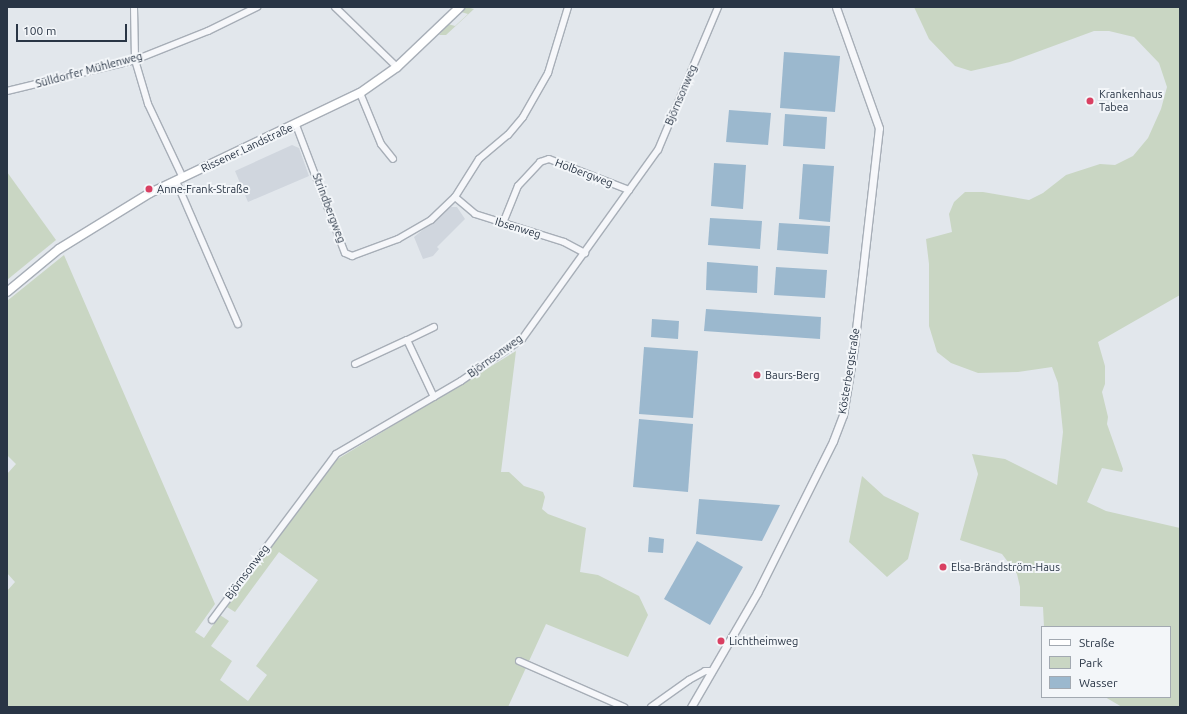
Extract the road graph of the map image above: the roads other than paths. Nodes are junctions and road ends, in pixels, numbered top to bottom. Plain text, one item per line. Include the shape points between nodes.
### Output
1 (134, 7) edge
2 (257, 7) edge
3 (335, 7) edge
4 (460, 7) edge
5 (568, 7) edge
6 (718, 7) edge
7 (836, 7) edge
8 (135, 60) junction
9 (397, 66) junction
10 (7, 91) edge
11 (360, 93) junction
12 (296, 125) junction
13 (393, 159) dead end
14 (179, 180) junction
15 (629, 190) junction
16 (456, 197) junction
17 (503, 223) junction
18 (585, 253) junction
19 (7, 292) edge
20 (238, 324) dead end
21 (434, 327) dead end
22 (407, 340) junction
23 (355, 364) dead end
24 (434, 397) junction
25 (212, 620) dead end
26 (519, 661) dead end
27 (712, 671) junction
28 (624, 707) edge
29 (652, 707) edge
30 (691, 707) edge

1 - 8 street
2 - 8 street, Sülldorfer Mühlenweg via 208,31
3 - 9 street
4 - 9 main road, Rissener Landstraße
5 - 16 street, Strindbergweg via 548,73 526,111 508,135 479,159
6 - 15 street, Björnsonweg via 658,150
7 - 27 street, Kösterbergstraße via 879,128 854,347 843,414 833,441 774,560
8 - 10 street, Sülldorfer Mühlenweg
8 - 14 street via 148,104
9 - 11 main road, Rissener Landstraße
11 - 12 main road, Rissener Landstraße
11 - 13 street via 381,144
12 - 14 main road, Rissener Landstraße
12 - 16 street, Strindbergweg via 346,253 352,256 412,233
14 - 19 main road, Rissener Landstraße via 103,220 59,249
14 - 20 street
15 - 17 street, Holbergweg via 549,159 540,162 518,186
15 - 18 street, Björnsonweg
16 - 17 street, Ibsenweg via 476,214
17 - 18 street, Ibsenweg via 564,242
18 - 24 street, Björnsonweg via 522,339
21 - 22 street
22 - 23 street
22 - 24 street
24 - 25 street, Björnsonweg via 336,454
26 - 28 street
27 - 29 street via 705,671 689,680
27 - 30 street, Kösterbergstraße

